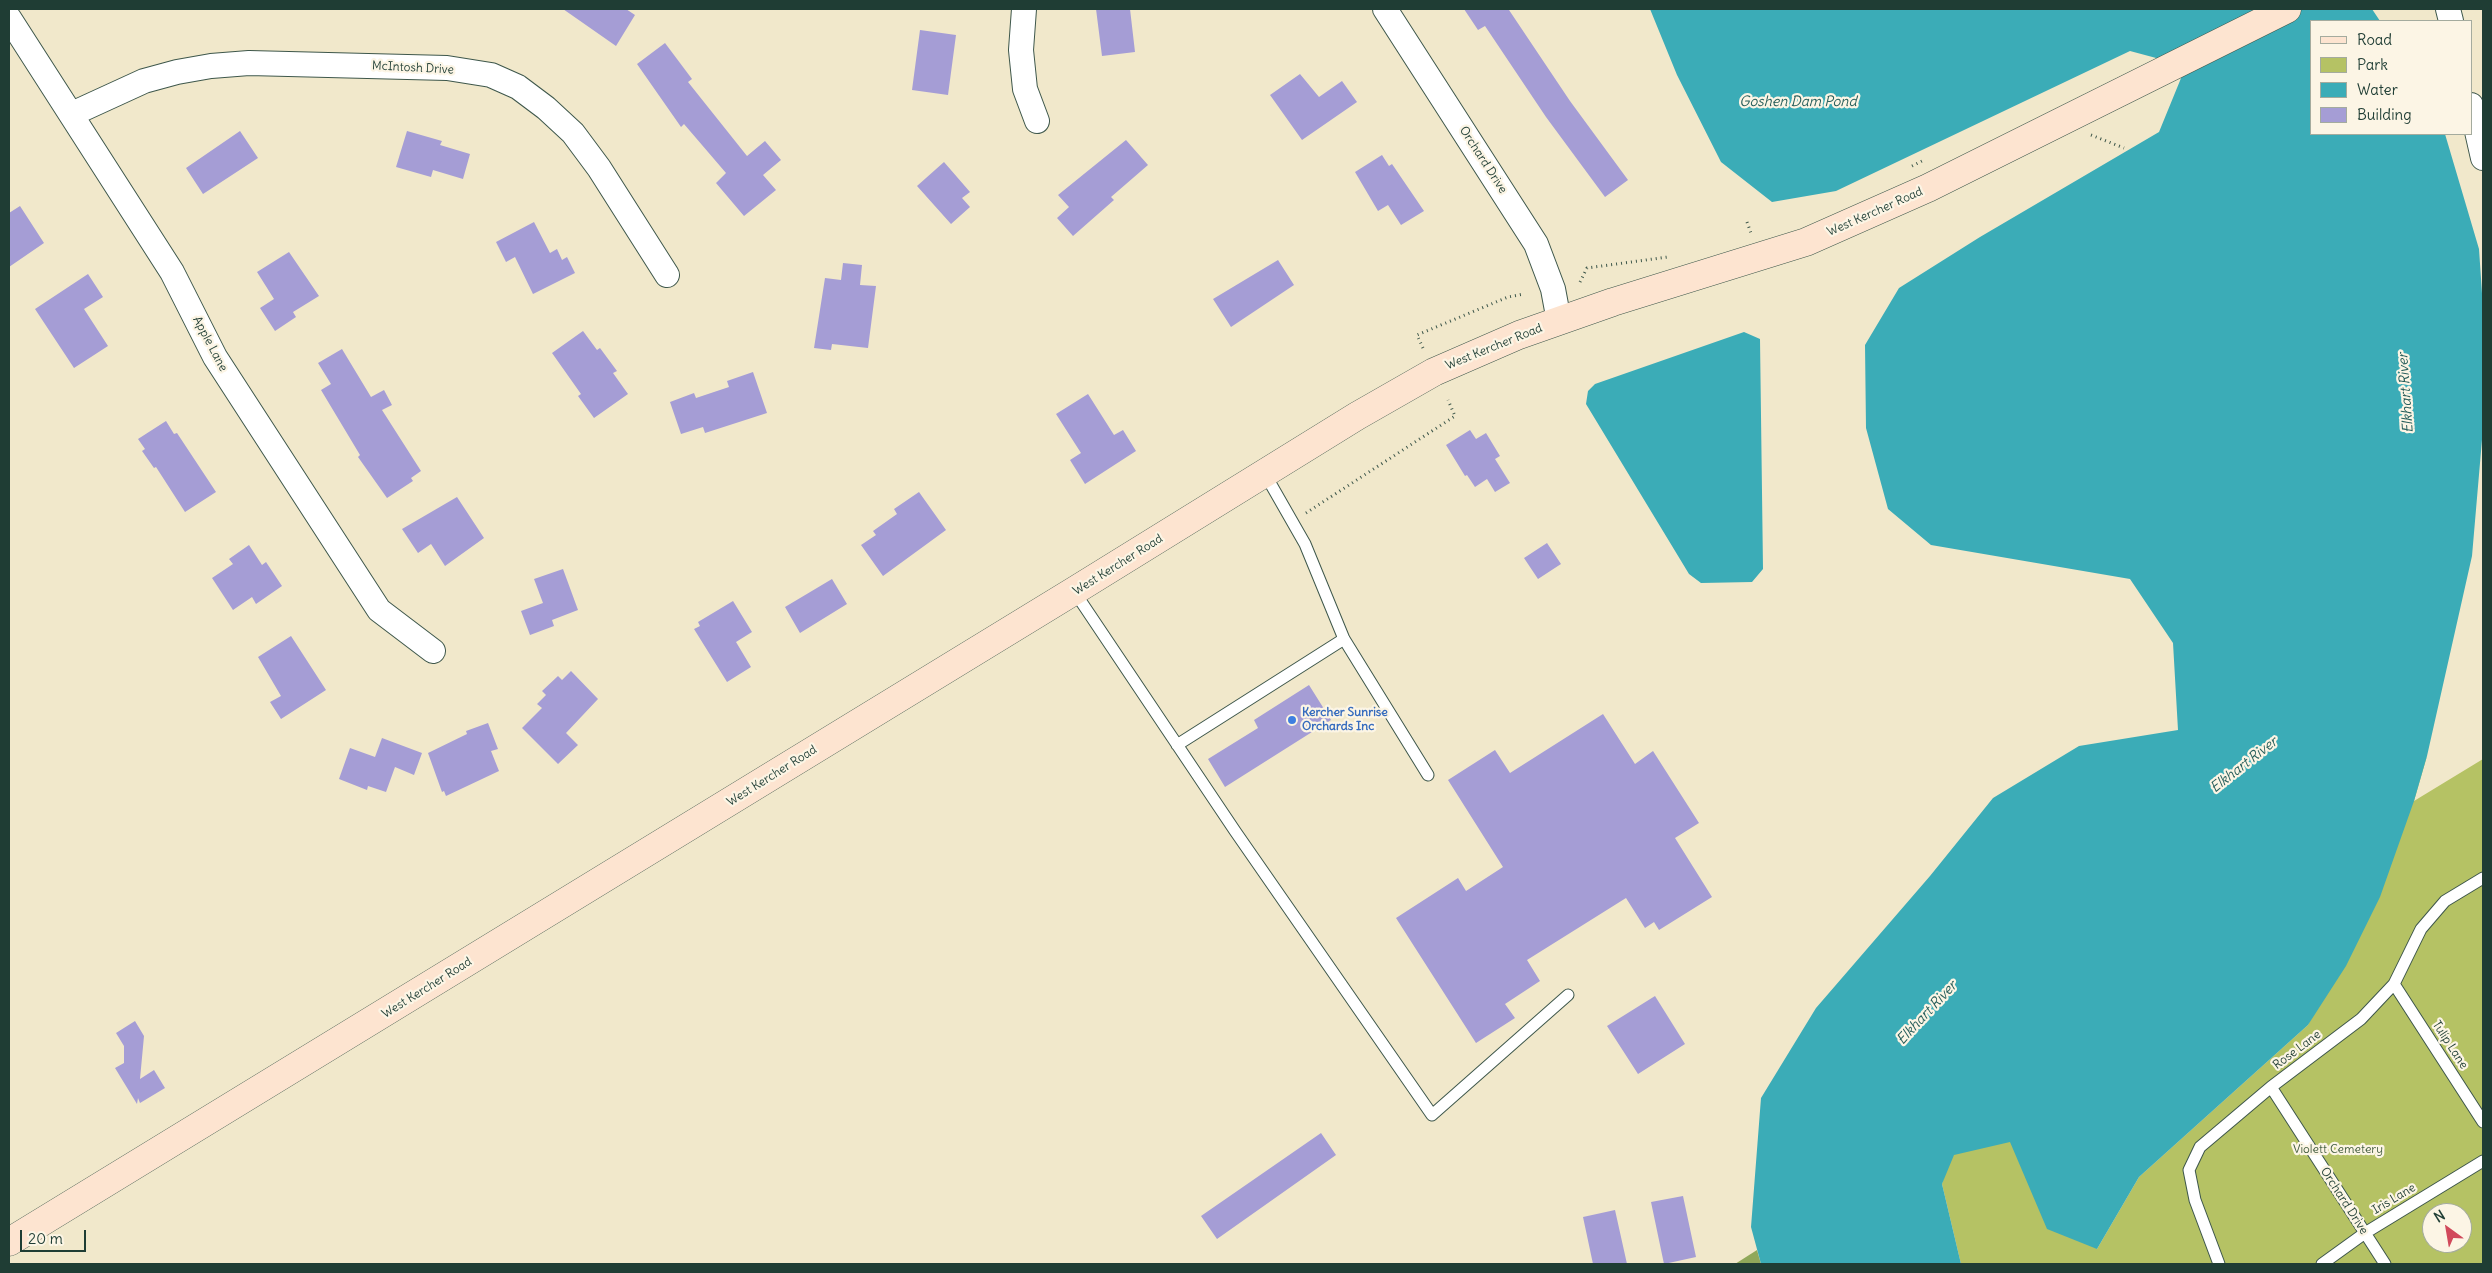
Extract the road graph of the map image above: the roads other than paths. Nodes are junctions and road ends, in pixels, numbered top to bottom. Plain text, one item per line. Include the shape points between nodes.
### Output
1 (1024, 9) edge
2 (1385, 9) edge
3 (2287, 9) edge
4 (9, 18) edge
5 (2472, 109) edge
6 (72, 114) junction
7 (1037, 121) dead end
8 (2483, 158) edge
9 (667, 275) dead end
10 (1560, 321) junction
11 (1265, 474) junction
12 (1074, 591) junction
13 (1344, 639) junction
14 (433, 651) dead end
15 (1177, 745) junction
16 (1428, 775) dead end
17 (2483, 878) edge
18 (2394, 984) junction
19 (1568, 995) dead end
20 (2271, 1087) junction
21 (2483, 1122) edge
22 (2483, 1161) edge
23 (2365, 1233) junction
24 (9, 1242) edge
25 (2219, 1264) edge
26 (2322, 1264) edge
27 (2385, 1264) edge

1 - 7 street via 1021,50 1025,88
2 - 10 street, Orchard Drive via 1536,244 1553,289
3 - 10 main road, West Kercher Road via 1928,188 1806,242
4 - 6 street, Apple Lane
5 - 8 street
6 - 9 street, McIntosh Drive via 144,82 211,66 249,63 446,68 491,76 518,87 572,133 599,168
6 - 14 street, Apple Lane via 172,272 215,357 379,610
10 - 11 main road, West Kercher Road via 1476,352 1434,372 1356,416
11 - 12 main road, West Kercher Road
11 - 13 lane via 1306,544
12 - 15 lane
12 - 24 main road, West Kercher Road
13 - 15 lane
13 - 16 lane
15 - 19 lane via 1432,1115
17 - 18 lane, Rose Lane via 2444,901 2421,929
18 - 20 lane, Rose Lane via 2361,1019
18 - 21 lane, Tulip Lane
20 - 23 lane, Orchard Drive
20 - 25 lane, Rose Lane via 2200,1148 2189,1170 2195,1200
22 - 23 lane, Iris Lane
23 - 26 lane, Iris Lane
23 - 27 lane, Orchard Drive

